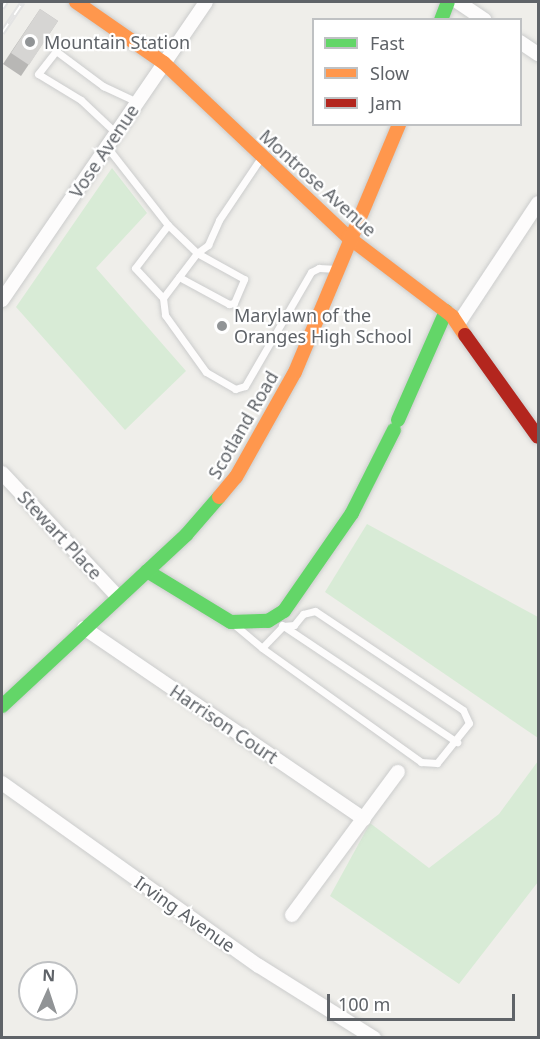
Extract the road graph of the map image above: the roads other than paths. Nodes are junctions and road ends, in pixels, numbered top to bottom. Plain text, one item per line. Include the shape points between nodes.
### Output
1 (76, 2) edge
2 (206, 2) edge
3 (448, 2) edge
4 (458, 2) edge
5 (442, 18) edge
6 (482, 18) edge
7 (522, 43) edge
8 (538, 54) edge
9 (164, 63) junction
10 (137, 102) junction
11 (398, 126) edge
12 (116, 133) junction
13 (107, 146) junction
14 (262, 156) junction
15 (538, 203) edge
16 (168, 225) junction
17 (351, 240) junction
18 (197, 253) junction
19 (339, 270) junction
20 (178, 277) junction
21 (162, 298) junction
22 (2, 300) edge
23 (446, 311) junction
24 (458, 324) junction
25 (538, 437) edge
26 (2, 473) edge
27 (147, 571) junction
28 (118, 597) junction
29 (231, 622) junction
30 (279, 622) junction
31 (84, 628) junction
32 (262, 648) junction
33 (2, 706) edge
34 (458, 742) junction
35 (398, 772) dead end
36 (2, 783) edge
37 (364, 819) junction
38 (292, 915) dead end
39 (374, 1038) edge

1 - 9 street, Montrose Avenue
2 - 9 street, Vose Avenue
3 - 5 street
4 - 6 street
7 - 8 street
9 - 10 street, Vose Avenue
9 - 14 street, Montrose Avenue
10 - 12 street, Vose Avenue
10 - 12 lane via 103,86 56,51 38,74 81,100
11 - 17 street, Scotland Road
12 - 13 street, Vose Avenue
13 - 16 lane
13 - 22 street, Vose Avenue
14 - 17 street, Montrose Avenue
14 - 18 lane via 219,220 208,245
15 - 24 street
16 - 18 lane
16 - 21 lane via 135,268
17 - 19 street, Scotland Road
17 - 23 street, Montrose Avenue
18 - 20 lane
18 - 20 lane via 244,279 234,303 228,304
19 - 21 lane via 319,268 311,272 245,386 239,389 206,372 165,315
19 - 27 street, Scotland Road via 294,372 236,477 213,507
20 - 21 lane
23 - 24 street, Montrose Avenue
23 - 30 street via 352,513
24 - 25 street, Montrose Avenue
26 - 28 street, Stewart Place
27 - 28 street, Scotland Road
27 - 29 street
28 - 31 street, Scotland Road
29 - 30 street
29 - 32 lane
30 - 32 lane
30 - 34 lane
30 - 34 lane via 294,625 303,614 315,611 463,710 469,723
31 - 33 street, Scotland Road
31 - 37 street, Harrison Court
32 - 34 lane via 421,762 437,763
35 - 37 street
36 - 39 street, Irving Avenue via 259,966
37 - 38 street

